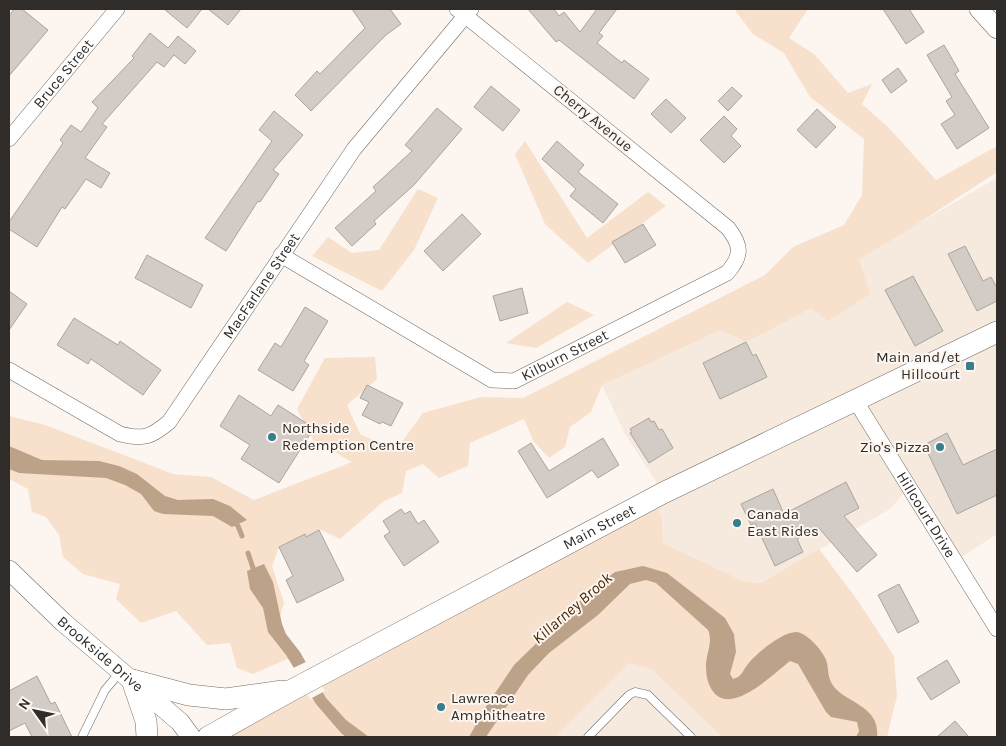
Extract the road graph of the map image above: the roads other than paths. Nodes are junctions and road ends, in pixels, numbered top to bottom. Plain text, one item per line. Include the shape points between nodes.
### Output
1 (118, 9) edge
2 (980, 9) edge
3 (464, 11) edge
4 (997, 29) edge
5 (9, 139) edge
6 (728, 228) joint
7 (281, 255) junction
8 (997, 332) edge
9 (9, 370) edge
10 (855, 400) junction
11 (13, 580) edge
12 (997, 629) edge
13 (127, 675) junction
14 (292, 690) junction
15 (82, 737) edge
16 (146, 737) edge
17 (191, 737) edge
18 (208, 737) edge
19 (588, 737) edge
20 (691, 737) edge

1 - 5 street, Bruce Street
2 - 4 street
3 - 6 street, Cherry Avenue
3 - 7 street, MacFarlane Street via 354,149
6 - 7 street, Kilburn Street via 736,238 739,251 736,263 727,273 514,381 492,380
7 - 9 street, MacFarlane Street via 169,422 155,434 138,439 120,434
8 - 10 main road, Main Street
10 - 12 street, Hillcourt Drive
10 - 14 main road, Main Street via 663,493
11 - 13 street, Brookside Drive
13 - 14 main road via 189,696 226,699
13 - 15 lane via 105,690
13 - 16 main road via 146,721
13 - 17 street, Brookside Drive via 180,722
14 - 18 main road, Main Street
19 - 20 lane via 635,692 648,695

